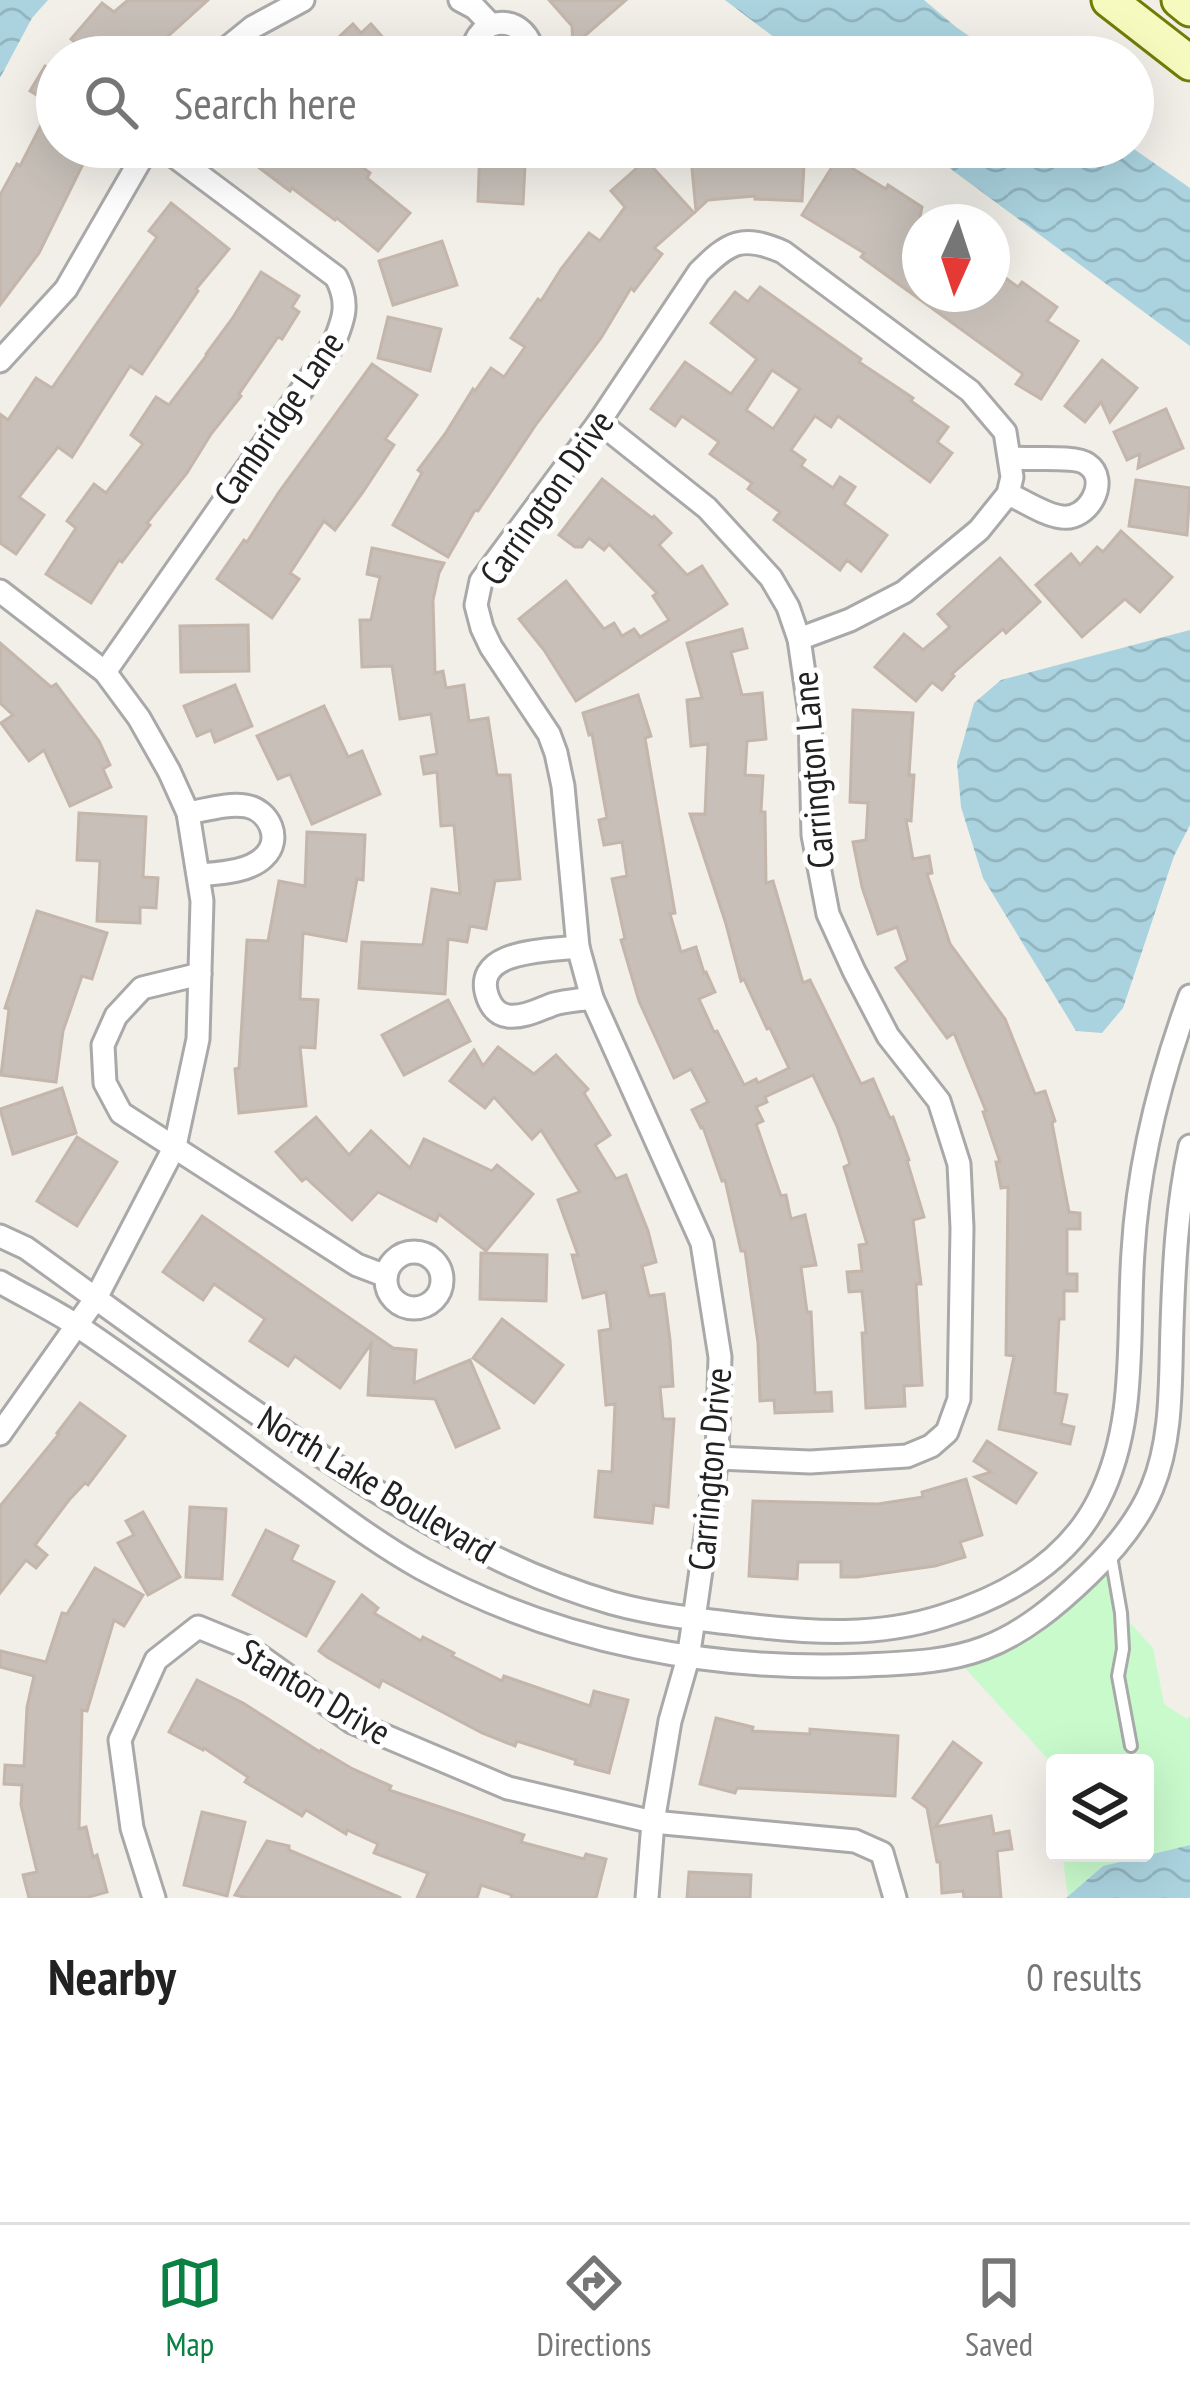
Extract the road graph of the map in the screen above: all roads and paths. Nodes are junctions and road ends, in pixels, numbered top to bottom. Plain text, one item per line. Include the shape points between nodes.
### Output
1 (303, 0) edge
2 (460, 0) edge
3 (1109, 0) edge
4 (1180, 0) edge
5 (1190, 8) edge
6 (491, 25) junction
7 (242, 36) edge
8 (478, 36) edge
9 (526, 36) edge
10 (1190, 63) edge
11 (136, 168) edge
12 (191, 168) edge
13 (0, 362) edge
14 (599, 422) junction
15 (1010, 458) junction
16 (1008, 494) junction
17 (0, 591) edge
18 (799, 639) junction
19 (105, 672) junction
20 (188, 813) junction
21 (200, 875) junction
22 (578, 947) junction
23 (200, 974) junction
24 (1190, 996) edge
25 (592, 998) junction
26 (175, 1146) junction
27 (1190, 1146) edge
28 (1135, 1233) junction
29 (0, 1236) edge
30 (1176, 1236) junction
31 (386, 1276) dead end
32 (0, 1282) edge
33 (96, 1298) junction
34 (76, 1325) junction
35 (0, 1434) edge
36 (717, 1458) junction
37 (1112, 1469) junction
38 (1153, 1486) junction
39 (1110, 1553) junction
40 (694, 1619) junction
41 (688, 1658) junction
42 (1131, 1746) dead end
43 (652, 1822) junction
44 (154, 1898) edge
45 (647, 1898) edge
46 (895, 1898) edge

1 - 7 street
2 - 6 street
3 - 10 main road
4 - 5 main road
6 - 8 street
6 - 9 street via 510,24
11 - 13 street via 66,290
12 - 19 street, Cambridge Lane via 336,277 345,294 343,322
14 - 15 street, Carrington Drive via 699,272 719,251 761,242 970,391 1005,432
14 - 18 street, Carrington Lane via 707,508 771,578
14 - 22 street, Carrington Drive via 482,581 476,605 490,646 556,753
15 - 16 street
15 - 16 street via 1086,462 1096,488 1080,516 1065,518
16 - 18 street via 979,530 904,592
17 - 19 street
18 - 36 street, Carrington Lane via 813,836 828,914 888,1036 939,1101 958,1164 959,1400 947,1432 907,1456
19 - 20 street
20 - 21 street
20 - 21 street via 252,807 273,828 266,856
21 - 23 street
22 - 25 street, Carrington Drive
22 - 25 street via 501,959 489,969 488,999 505,1016
23 - 26 street via 198,1040
23 - 26 street via 142,988 103,1045 105,1083 121,1113
24 - 28 street, North Lake Boulevard via 1169,1053
25 - 36 street, Carrington Drive via 702,1243 720,1357
26 - 31 street
26 - 33 street
27 - 30 street, North Lake Boulevard
28 - 30 street
28 - 37 street, North Lake Boulevard via 1126,1414
29 - 33 street, North Lake Boulevard
30 - 38 street, North Lake Boulevard via 1168,1420
32 - 34 street, North Lake Boulevard
33 - 34 street
33 - 40 street, North Lake Boulevard via 293,1440 462,1543 612,1603
34 - 35 street
34 - 41 street, North Lake Boulevard via 422,1568 596,1639
36 - 40 street, Carrington Drive
37 - 38 street
37 - 40 street, North Lake Boulevard via 1066,1549 968,1609 845,1632
38 - 39 street, North Lake Boulevard
39 - 41 street, North Lake Boulevard via 1020,1631 955,1658 804,1668
39 - 42 lane
40 - 41 street
41 - 43 street
43 - 44 street, Stanton Drive via 508,1788 352,1722 247,1647 198,1627 156,1660 120,1740 132,1828
43 - 45 street
43 - 46 street, Stanton Drive via 855,1841 882,1853

